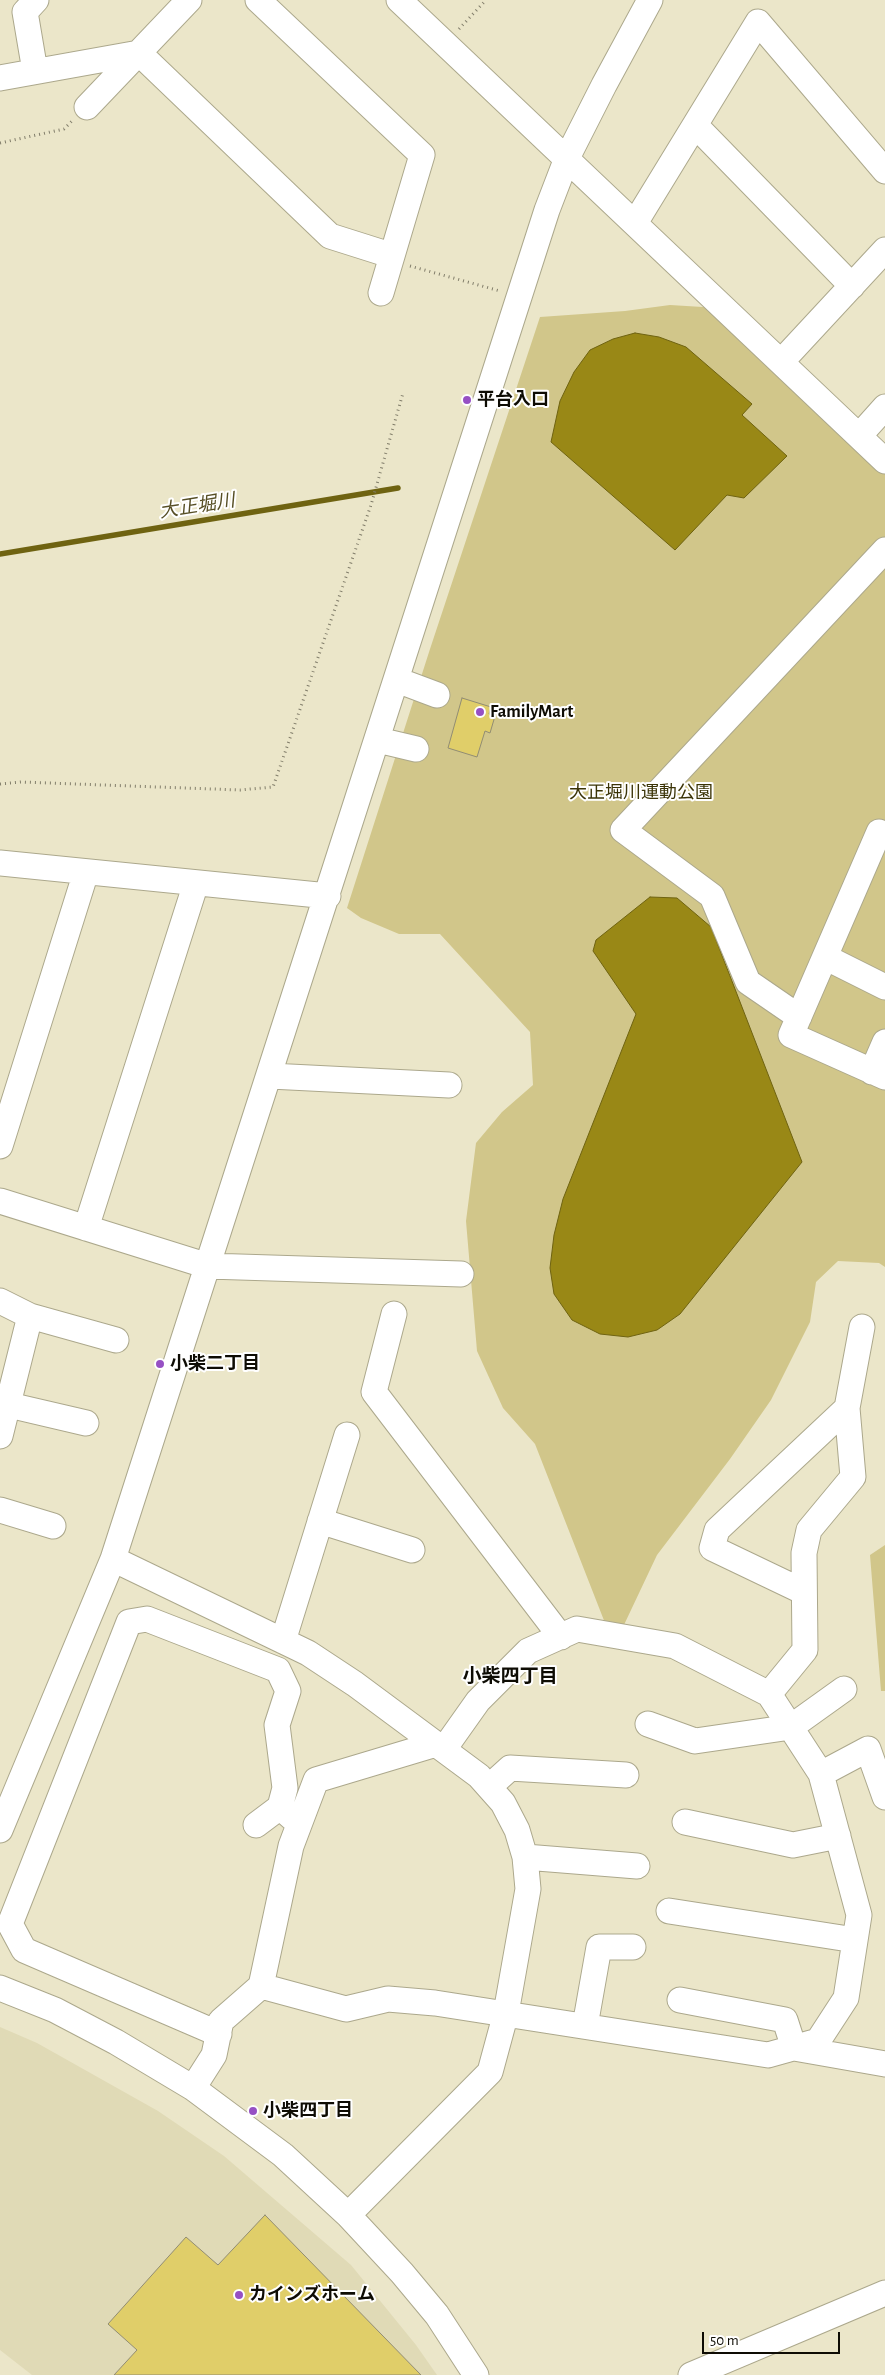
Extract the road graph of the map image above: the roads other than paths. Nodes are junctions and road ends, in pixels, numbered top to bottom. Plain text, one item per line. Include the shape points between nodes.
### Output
1 (36, 0) edge
2 (189, 0) edge
3 (258, 0) edge
4 (399, 0) edge
5 (650, 0) edge
6 (139, 53) junction
7 (35, 71) junction
8 (0, 78) edge
9 (87, 107) road end
10 (695, 125) junction
11 (568, 158) junction
12 (885, 171) edge
13 (635, 223) junction
14 (885, 250) edge
15 (390, 258) junction
16 (852, 286) junction
17 (380, 293) dead end
18 (781, 362) junction
19 (885, 408) edge
20 (859, 436) junction
21 (885, 461) edge
22 (885, 550) edge
23 (397, 680) junction
24 (437, 695) dead end
25 (378, 740) junction
26 (416, 749) dead end
27 (879, 832) dead end
28 (0, 864) edge
29 (86, 872) junction
30 (196, 883) junction
31 (328, 896) junction
32 (825, 957) junction
33 (885, 987) edge
34 (798, 1017) junction
35 (885, 1042) edge
36 (879, 1074) edge
37 (270, 1076) junction
38 (449, 1085) dead end
39 (0, 1146) edge
40 (0, 1201) edge
41 (86, 1228) junction
42 (208, 1266) junction
43 (461, 1274) dead end
44 (0, 1301) edge
45 (394, 1314) dead end
46 (30, 1316) junction
47 (862, 1327) dead end
48 (116, 1340) dead end
49 (4, 1403) edge
50 (847, 1408) junction
51 (86, 1422) dead end
52 (347, 1435) dead end
53 (0, 1436) edge
54 (0, 1510) edge
55 (320, 1521) junction
56 (53, 1526) dead end
57 (412, 1550) dead end
58 (113, 1559) junction
59 (804, 1592) junction
60 (560, 1637) junction
61 (283, 1641) junction
62 (844, 1689) dead end
63 (769, 1694) junction
64 (648, 1724) dead end
65 (790, 1727) junction
66 (440, 1746) junction
67 (822, 1774) junction
68 (626, 1775) dead end
69 (489, 1787) junction
70 (885, 1796) edge
71 (280, 1807) junction
72 (685, 1822) dead end
73 (299, 1824) junction
74 (256, 1825) dead end
75 (0, 1830) edge
76 (838, 1836) junction
77 (525, 1856) junction
78 (637, 1866) dead end
79 (669, 1911) dead end
80 (855, 1940) junction
81 (633, 1947) dead end
82 (260, 1986) junction
83 (0, 1988) edge
84 (680, 2000) dead end
85 (506, 2013) junction
86 (585, 2026) junction
87 (219, 2034) junction
88 (794, 2048) junction
89 (885, 2064) edge
90 (193, 2088) junction
91 (348, 2215) junction
92 (885, 2293) edge
93 (476, 2375) edge
94 (691, 2375) edge

1 - 7 street via 25,12
2 - 6 street
3 - 15 street via 422,155
4 - 11 street
5 - 11 street
6 - 7 street
6 - 9 street
6 - 15 street via 330,236
7 - 8 street
10 - 12 street via 758,22
10 - 13 street
10 - 16 street
11 - 13 street
11 - 23 street via 518,296
13 - 18 street
14 - 16 street
15 - 17 street
16 - 18 street
18 - 20 street
19 - 20 street
20 - 21 street
22 - 34 street via 623,830 712,896 748,982
23 - 24 street
23 - 25 street
25 - 26 street
25 - 31 street
27 - 32 street
28 - 29 street
29 - 30 street
29 - 39 street
30 - 31 street
30 - 41 street
31 - 37 street
32 - 33 street
32 - 34 street
34 - 36 street via 791,1035
35 - 36 street
37 - 38 street
37 - 42 street
40 - 41 street
41 - 42 street
42 - 43 street
42 - 58 street
44 - 46 street
45 - 60 street via 374,1392
46 - 48 street
46 - 49 street
47 - 50 street
49 - 51 street
49 - 53 street
50 - 59 street via 853,1477 810,1530 804,1553
50 - 59 street via 716,1530 712,1548
52 - 55 street
54 - 56 street
55 - 57 street
55 - 61 street
58 - 61 street
58 - 75 street
59 - 63 street via 805,1650
60 - 63 street via 578,1629 675,1646
60 - 66 street via 528,1651 478,1701
61 - 66 street via 356,1684
62 - 65 street
63 - 65 street
64 - 65 street via 695,1741
65 - 67 street
66 - 69 street via 480,1776
66 - 73 street via 316,1780
67 - 70 street via 868,1749
67 - 76 street
68 - 69 street via 510,1768
69 - 77 street via 503,1803 517,1830
71 - 73 street
71 - 74 street
71 - 87 street via 285,1788 277,1725 288,1691 278,1670 147,1620 129,1622 10,1924 24,1950
72 - 76 street via 793,1845
73 - 82 street via 291,1846
76 - 80 street via 859,1915
77 - 78 street
77 - 85 street via 528,1889
79 - 80 street
80 - 88 street via 846,1998 818,2041
81 - 86 street via 599,1947
82 - 85 street via 346,2009 388,1999
82 - 87 street via 221,2021
83 - 90 street via 55,2010
84 - 88 street via 785,2020
85 - 86 street
85 - 91 street via 490,2072
86 - 88 street via 768,2055
87 - 90 street via 214,2055
88 - 89 street
90 - 91 street via 283,2155
91 - 93 street via 437,2315
92 - 94 street

